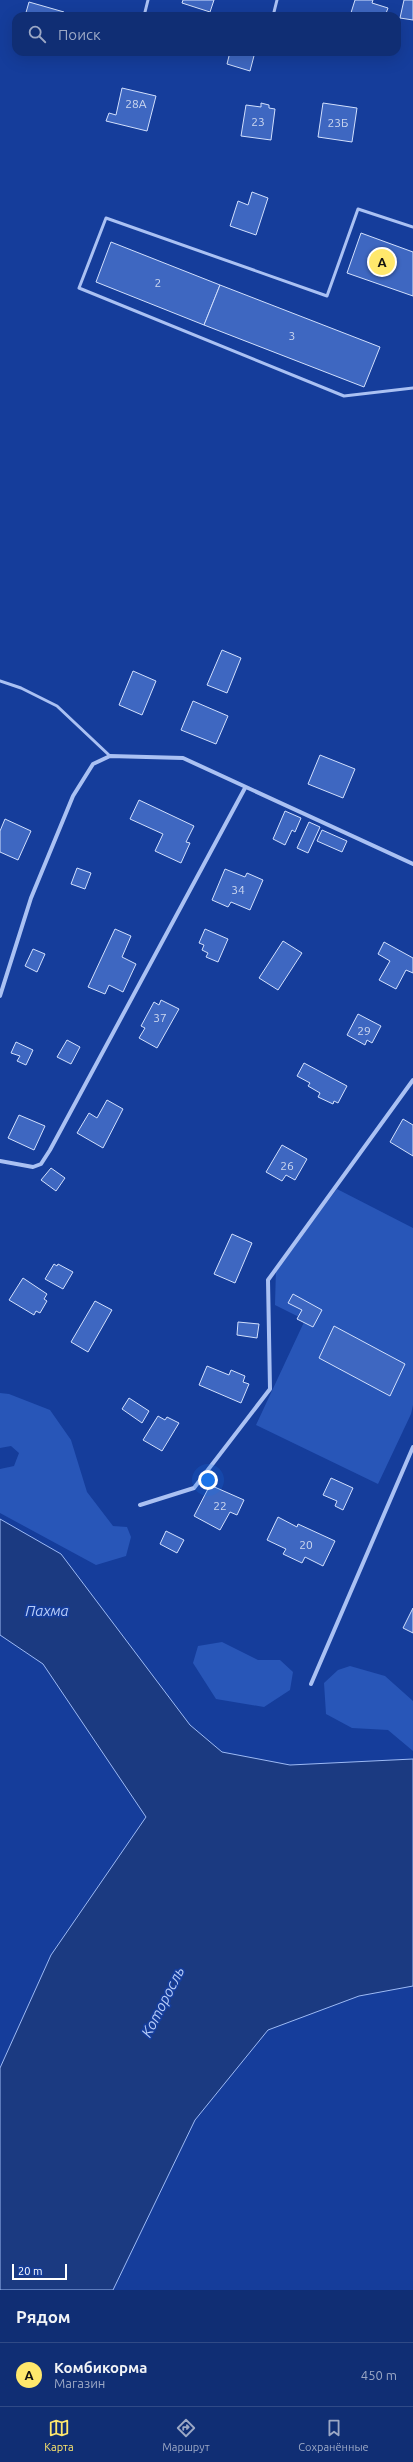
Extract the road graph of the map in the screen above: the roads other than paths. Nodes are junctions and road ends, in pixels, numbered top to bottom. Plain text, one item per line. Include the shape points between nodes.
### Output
1 (148, 0) edge
2 (277, 0) edge
3 (145, 12) edge
4 (274, 12) edge
5 (413, 227) edge
6 (413, 388) edge
7 (0, 681) edge
8 (110, 756) junction
9 (245, 788) junction
10 (413, 864) edge
11 (0, 996) edge
12 (413, 1080) edge
13 (0, 1161) edge
14 (413, 1447) edge
15 (140, 1505) dead end
16 (311, 1684) dead end

1 - 3 lane
2 - 4 lane
5 - 6 lane via 358,209 327,296 106,218 79,288 344,396
7 - 8 lane via 21,688 57,706
8 - 9 street via 183,758
8 - 11 street via 93,764 73,796 31,898
9 - 10 street
9 - 13 street via 41,1164 33,1167
12 - 15 street via 268,1280 270,1389 194,1488
14 - 16 street

